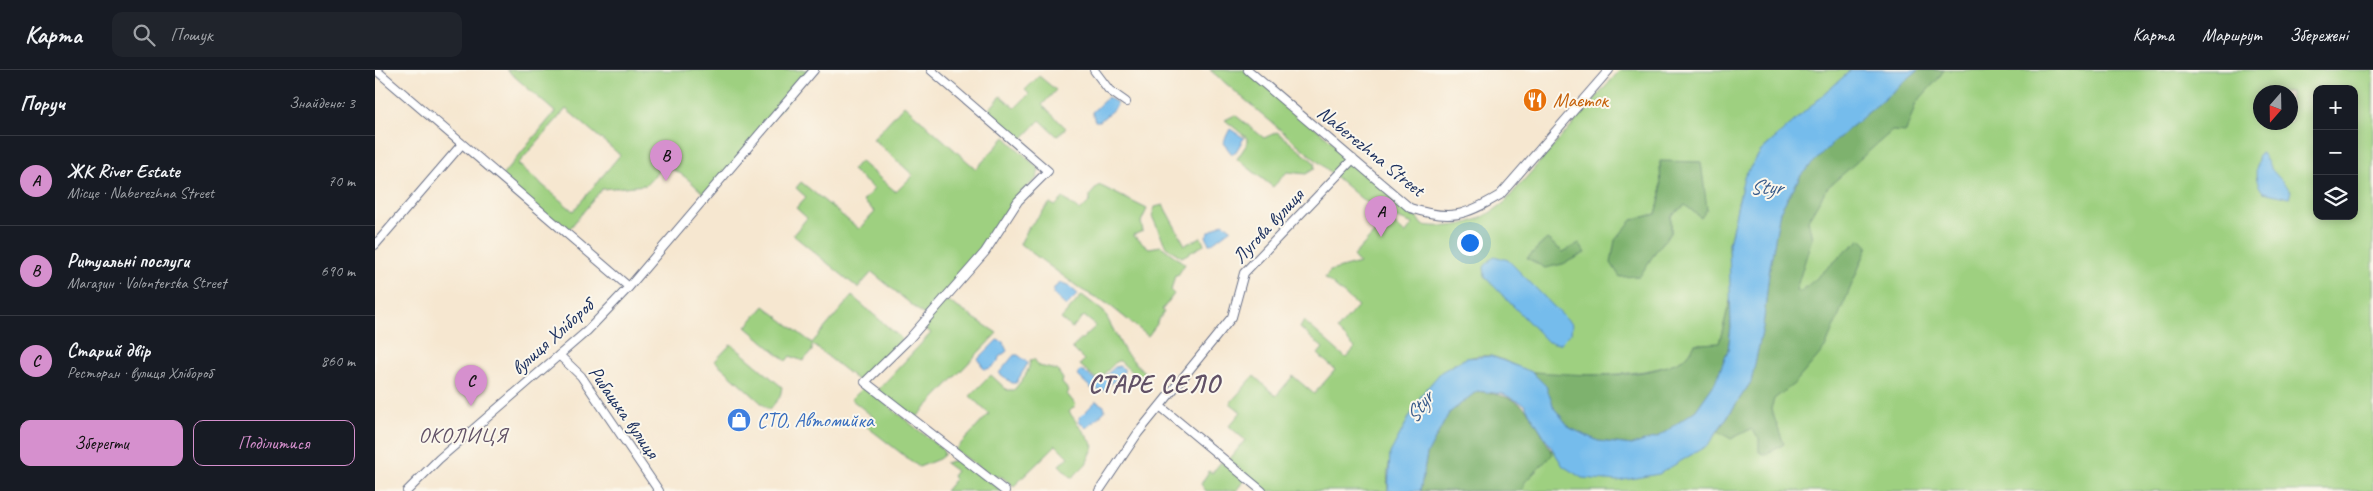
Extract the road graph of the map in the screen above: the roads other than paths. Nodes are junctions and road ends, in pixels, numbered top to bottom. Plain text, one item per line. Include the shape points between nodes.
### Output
1 (376, 70) edge
2 (814, 70) edge
3 (931, 70) edge
4 (1093, 70) edge
5 (1248, 70) edge
6 (1609, 70) edge
7 (1126, 102) dead end
8 (463, 144) junction
9 (1353, 159) junction
10 (375, 245) edge
11 (629, 287) junction
12 (559, 355) junction
13 (1161, 407) junction
14 (407, 491) edge
15 (659, 491) edge
16 (1005, 491) edge
17 (1099, 491) edge
18 (1262, 491) edge

1 - 8 street
2 - 11 street, вулиця Хлібороб
3 - 16 street via 1048,171 1017,201 985,252 909,339 865,382
4 - 7 street via 1109,90
5 - 9 street, Naberezhna Street
6 - 9 street, Naberezhna Street via 1500,195 1477,209 1449,216 1430,215 1411,208
8 - 10 street
8 - 11 street
9 - 13 street, Лугова вулиця via 1244,273 1232,317
11 - 12 street, вулиця Хлібороб
12 - 14 street, вулиця Хлібороб via 439,459
12 - 15 street, Рибацька вулиця via 581,376
13 - 17 street, Лугова вулиця via 1138,433
13 - 18 street

